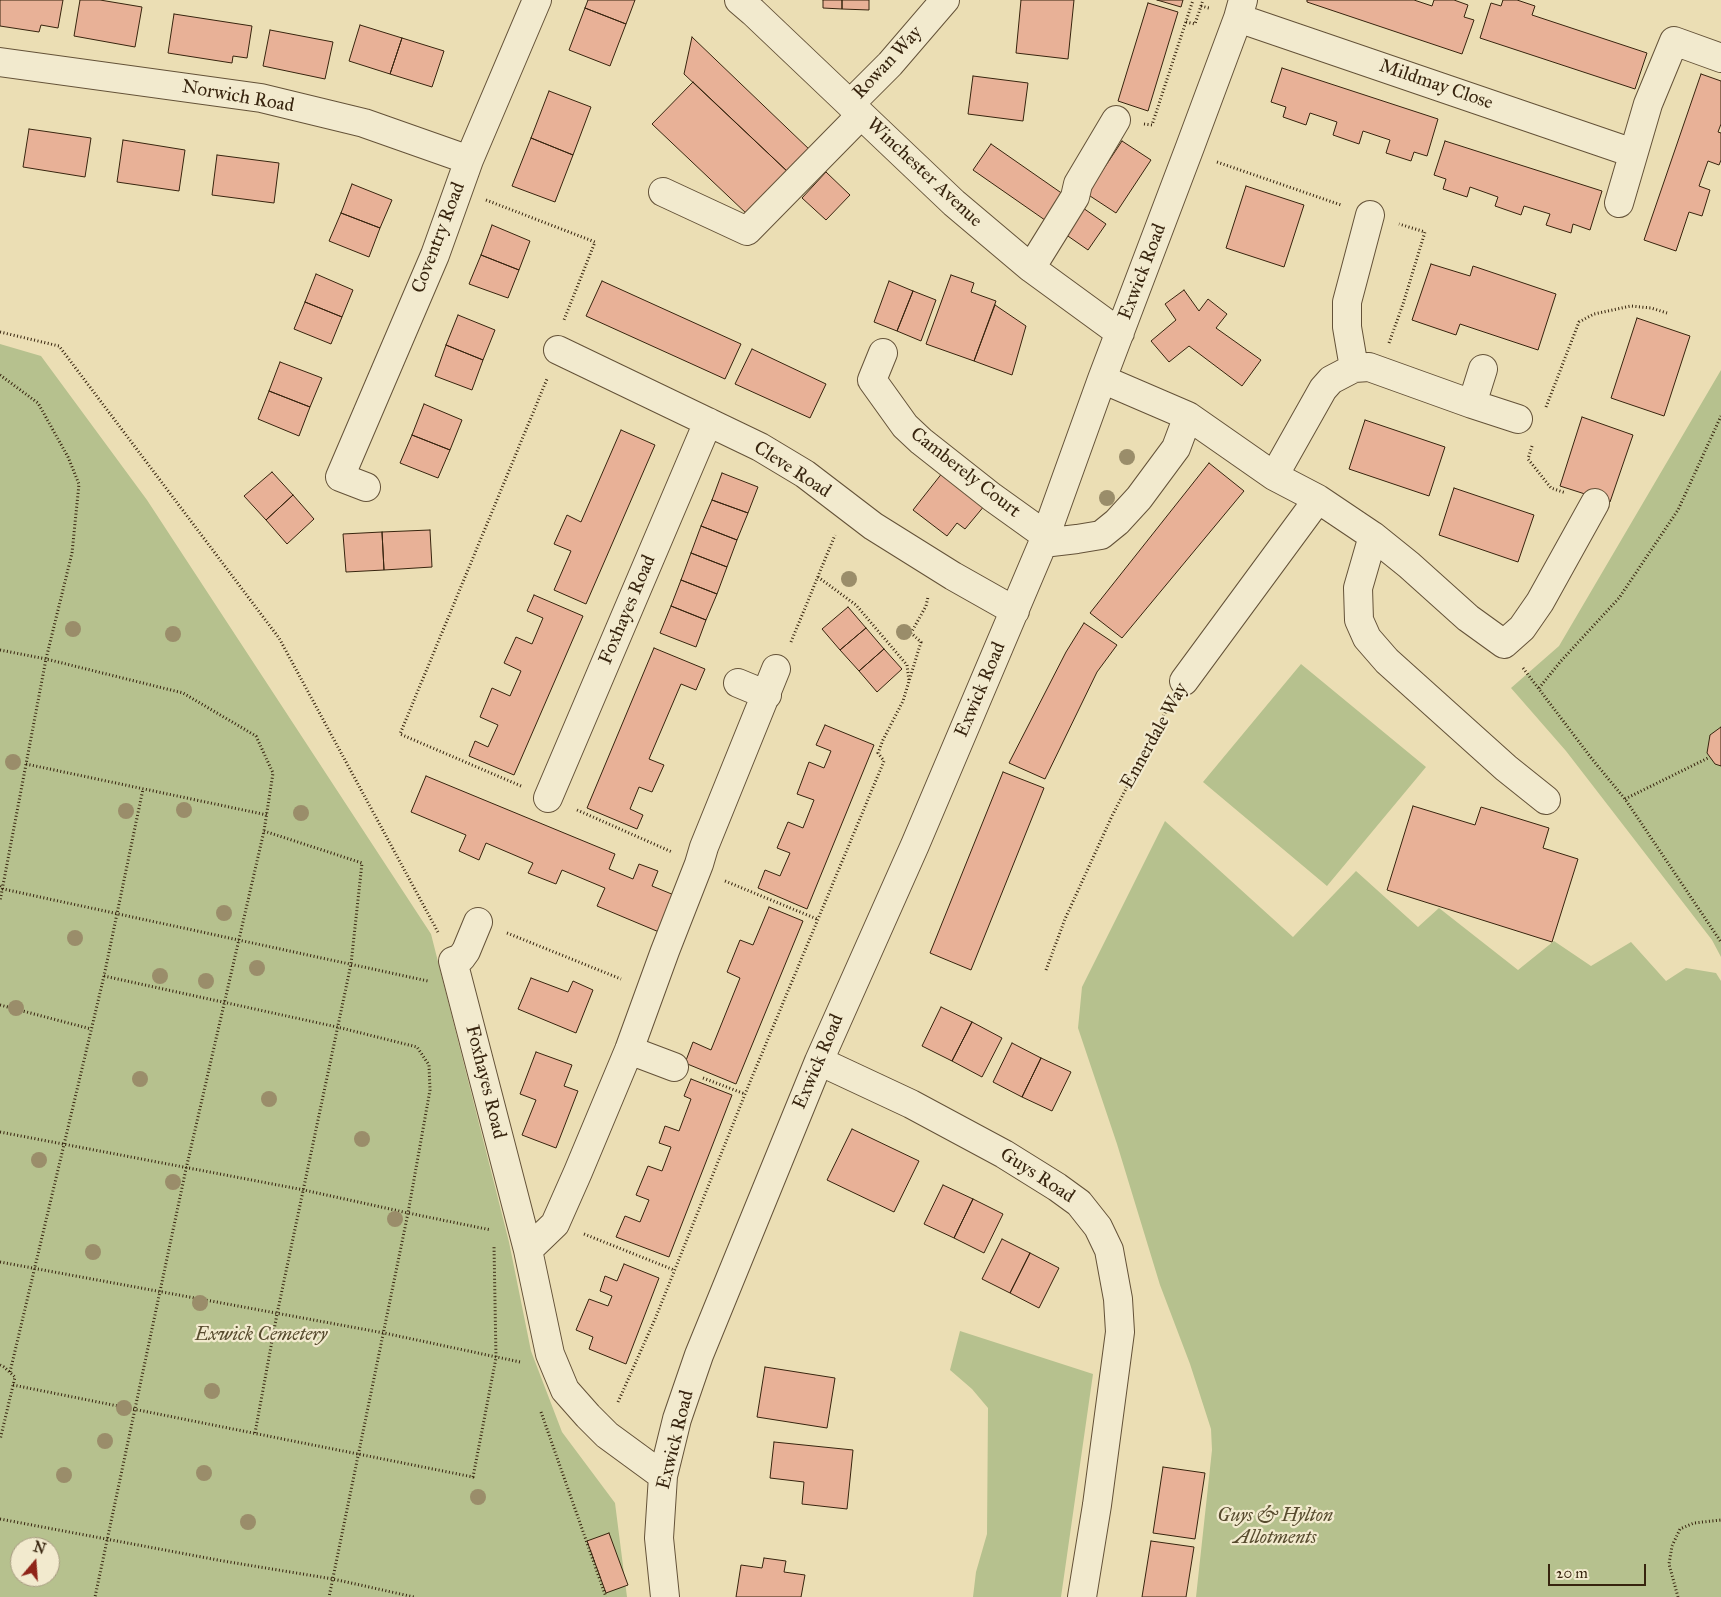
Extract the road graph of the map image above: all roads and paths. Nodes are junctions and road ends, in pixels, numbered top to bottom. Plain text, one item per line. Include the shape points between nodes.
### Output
1 (537, 0) edge
2 (739, 0) edge
3 (945, 0) edge
4 (1193, 0) edge
5 (1203, 0) edge
6 (1240, 9) edge
7 (1186, 22) junction
8 (1721, 58) edge
9 (0, 62) edge
10 (856, 109) junction
11 (1116, 120) joint
12 (1633, 153) junction
13 (469, 160) junction
14 (458, 188) junction
15 (663, 192) dead end
16 (1619, 203) dead end
17 (1370, 216) dead end
18 (1030, 268) junction
19 (1667, 313) dead end
20 (0, 332) edge
21 (1120, 333) junction
22 (558, 350) joint
23 (883, 353) dead end
24 (1354, 368) junction
25 (1484, 369) dead end
26 (0, 375) edge
27 (1102, 379) junction
28 (543, 390) dead end
29 (1472, 404) junction
30 (1545, 410) dead end
31 (1188, 416) junction
32 (1721, 416) edge
33 (708, 422) junction
34 (1526, 428) joint
35 (1274, 476) junction
36 (366, 487) dead end
37 (1318, 499) junction
38 (1595, 503) joint
39 (1373, 536) junction
40 (1044, 539) junction
41 (830, 545) dead end
42 (818, 577) junction
43 (926, 606) dead end
44 (1015, 610) junction
45 (0, 650) edge
46 (46, 659) junction
47 (776, 669) joint
48 (1184, 681) joint
49 (909, 682) junction
50 (738, 683) dead end
51 (767, 695) junction
52 (1708, 758) dead end
53 (26, 764) junction
54 (143, 789) junction
55 (548, 798) junction
56 (1625, 799) junction
57 (1546, 800) dead end
58 (267, 815) junction
59 (264, 831) junction
60 (699, 864) junction
61 (1, 888) edge
62 (0, 901) edge
63 (117, 914) junction
64 (817, 919) junction
65 (478, 922) joint
66 (240, 940) junction
67 (1721, 942) edge
68 (453, 961) junction
69 (351, 964) junction
70 (1046, 970) dead end
71 (104, 976) junction
72 (462, 989) junction
73 (650, 991) junction
74 (226, 1003) junction
75 (0, 1005) edge
76 (337, 1027) junction
77 (91, 1029) junction
78 (629, 1050) junction
79 (819, 1061) junction
80 (674, 1067) joint
81 (745, 1094) junction
82 (0, 1132) edge
83 (63, 1145) junction
84 (186, 1169) junction
85 (304, 1190) junction
86 (408, 1213) junction
87 (493, 1230) dead end
88 (582, 1233) dead end
89 (493, 1240) dead end
90 (528, 1250) junction
91 (0, 1262) edge
92 (34, 1268) junction
93 (674, 1270) junction
94 (160, 1292) junction
95 (277, 1314) junction
96 (384, 1334) junction
97 (496, 1358) junction
98 (525, 1363) dead end
99 (0, 1365) edge
100 (10, 1372) junction
101 (13, 1385) junction
102 (617, 1405) dead end
103 (135, 1410) junction
104 (541, 1410) dead end
105 (255, 1433) junction
106 (0, 1440) edge
107 (360, 1454) junction
108 (664, 1476) junction
109 (0, 1519) edge
110 (1721, 1520) edge
111 (108, 1539) junction
112 (332, 1580) junction
113 (95, 1597) edge
114 (329, 1597) edge
115 (414, 1597) edge
116 (606, 1597) edge
117 (665, 1597) edge
118 (1082, 1597) edge
119 (1678, 1597) edge

1 - 13 street, Coventry Road
2 - 10 street, Winchester Avenue
3 - 10 street, Rowan Way
4 - 7 path
5 - 7 path via 1195,24
6 - 12 street, Mildmay Close
6 - 21 street, Exwick Road
7 - 11 path via 1152,125
8 - 12 street via 1674,41 1648,104
9 - 13 street, Norwich Road via 262,98 364,123
10 - 15 street, Rowan Way via 747,231
10 - 18 street, Winchester Avenue via 954,203
11 - 18 street
12 - 16 street
13 - 14 street, Coventry Road
14 - 22 path via 596,242 558,335
14 - 36 street, Coventry Road via 435,255 330,473
17 - 24 street via 1347,302 1347,327
18 - 21 street, Winchester Avenue
19 - 30 path via 1631,306 1594,314 1579,322
20 - 68 path via 59,346 280,638
21 - 27 street, Exwick Road
22 - 33 street, Cleve Road
23 - 40 street, Camberely Court via 872,380 905,426
24 - 29 street via 1369,368
24 - 35 street via 1341,373 1323,389
25 - 29 street
26 - 46 path via 38,403 79,484 72,553
27 - 31 street
27 - 40 street, Exwick Road
28 - 55 path via 400,734
29 - 34 street
31 - 35 street
31 - 40 street via 1176,448 1117,522 1101,534 1077,539
32 - 56 path via 1678,510 1619,598 1539,688
33 - 44 street, Cleve Road via 785,461 873,526
33 - 55 street, Foxhayes Road
34 - 38 path via 1528,459 1551,488
35 - 37 street
37 - 39 street
37 - 48 street, Ennerdale Way
38 - 39 street via 1540,602 1522,628 1504,644 1468,618
39 - 57 street via 1358,588 1359,620 1367,638 1387,661
40 - 44 street, Exwick Road
41 - 42 path
42 - 47 path
42 - 49 path via 856,605 907,665
43 - 49 path via 911,633 920,642
44 - 79 street, Exwick Road
45 - 46 path
46 - 53 path
46 - 58 path via 183,693 256,736 273,773
47 - 51 street
48 - 70 path, Ennerdale Way via 1112,816 1065,919
49 - 64 path via 882,740 878,754 884,760
50 - 51 street
51 - 60 street
52 - 56 path
53 - 54 path
53 - 61 path
54 - 58 path
54 - 63 path
55 - 60 path
56 - 67 path
58 - 59 path
59 - 66 path
59 - 69 path via 362,863
60 - 64 path via 720,879
60 - 73 street
61 - 62 path
61 - 63 path
63 - 66 path
63 - 71 path
64 - 81 path
65 - 68 street via 466,951
65 - 73 path
66 - 69 path
66 - 74 path
68 - 72 street, Foxhayes Road
69 - 72 path
69 - 76 path
71 - 74 path
71 - 77 path
72 - 90 street, Foxhayes Road
73 - 78 street
74 - 76 path
74 - 84 path
75 - 77 path
76 - 85 path
76 - 86 path via 416,1046 428,1065 430,1090
77 - 83 path
78 - 80 street
78 - 90 street via 555,1224
79 - 108 street, Exwick Road via 699,1355
79 - 118 street, Guys Road via 912,1104 1004,1154 1079,1203 1098,1227 1109,1250 1120,1332
80 - 81 path
81 - 93 path
82 - 83 path
83 - 84 path
83 - 92 path
84 - 85 path
84 - 94 path
85 - 86 path
85 - 95 path
86 - 87 path
86 - 96 path
88 - 93 path
89 - 97 path
90 - 108 street, Foxhayes Road via 550,1354 565,1390 607,1435
91 - 92 path
92 - 94 path
92 - 100 path
93 - 102 path
94 - 95 path
94 - 103 path
95 - 96 path
95 - 105 path
96 - 97 path
96 - 107 path
97 - 98 path
97 - 107 path via 473,1477
99 - 100 path
100 - 101 path via 15,1377
101 - 103 path
101 - 106 path
103 - 105 path
103 - 111 path
104 - 116 path
105 - 107 path
107 - 112 path
108 - 117 street, Exwick Road via 659,1538
109 - 111 path
110 - 119 path via 1694,1523 1680,1529 1672,1546 1669,1564
111 - 112 path
111 - 113 path
112 - 114 path
112 - 115 path

